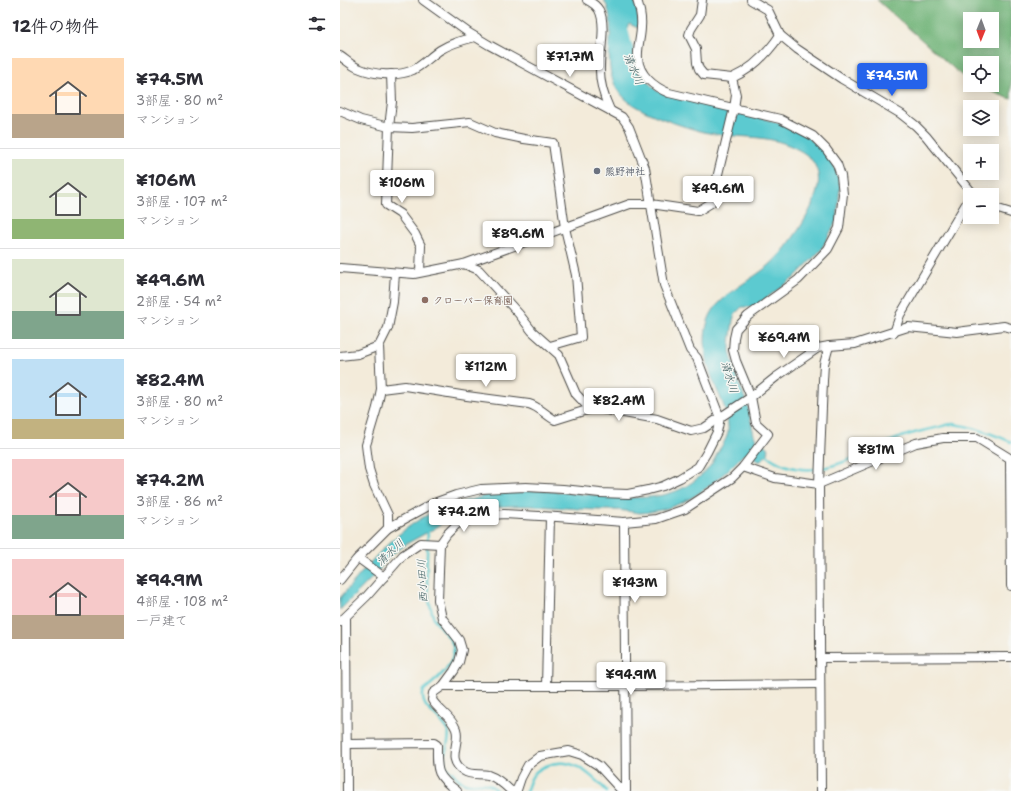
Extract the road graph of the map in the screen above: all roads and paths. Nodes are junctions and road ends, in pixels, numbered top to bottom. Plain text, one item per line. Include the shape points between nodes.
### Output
1 (423, 0) edge
2 (587, 0) edge
3 (637, 0) edge
4 (702, 0) edge
5 (751, 0) edge
6 (780, 35) junction
7 (475, 37) junction
8 (340, 56) edge
9 (391, 74) junction
10 (732, 78) junction
11 (734, 108) junction
12 (610, 110) junction
13 (340, 111) edge
14 (389, 128) junction
15 (967, 188) edge
16 (651, 204) junction
17 (999, 209) edge
18 (963, 210) edge
19 (1011, 213) edge
20 (565, 228) junction
21 (464, 264) junction
22 (340, 268) edge
23 (420, 272) junction
24 (395, 273) junction
25 (1011, 328) edge
26 (894, 333) junction
27 (380, 346) junction
28 (550, 346) junction
29 (829, 346) junction
30 (340, 356) edge
31 (381, 389) junction
32 (751, 397) junction
33 (590, 408) junction
34 (720, 418) junction
35 (1010, 459) edge
36 (743, 467) junction
37 (819, 481) junction
38 (550, 517) junction
39 (624, 522) junction
40 (388, 528) junction
41 (440, 544) junction
42 (358, 558) junction
43 (384, 577) junction
44 (340, 580) edge
45 (1011, 586) edge
46 (343, 620) edge
47 (1011, 657) edge
48 (820, 658) junction
49 (820, 684) junction
50 (443, 686) junction
51 (546, 686) junction
52 (626, 686) junction
53 (347, 744) junction
54 (347, 791) edge
55 (457, 791) edge
56 (512, 791) edge
57 (622, 791) edge
58 (626, 791) edge
59 (821, 791) edge

1 - 7 street
2 - 12 street via 599,10 602,24 600,73 603,94
3 - 11 street via 642,27 638,58 644,75 658,88 669,93
4 - 10 street via 700,15 689,35 696,49 697,63 704,74
5 - 6 street via 768,10
6 - 10 street via 765,55 744,73
6 - 15 street via 834,74 882,102 914,125 926,136
7 - 9 street via 453,43 413,70
7 - 12 street
8 - 9 street via 358,68
9 - 14 street via 392,102
10 - 11 street via 736,96
11 - 16 street via 711,203 698,211
11 - 32 street via 780,119 813,136 837,164 844,194 839,228 828,249 798,280 748,316 736,329 733,350
12 - 16 street via 622,117 628,127 645,168
13 - 14 street
14 - 20 street via 470,122 495,132 553,143
14 - 23 street via 386,205 400,214 415,234 421,246
16 - 20 street via 630,204
16 - 34 street via 664,285 690,350 697,358
17 - 19 street
18 - 26 street via 900,315
20 - 21 street
20 - 28 street via 576,275 581,337
21 - 23 street
21 - 28 street via 479,270 532,332
22 - 24 street
23 - 24 street
24 - 27 street via 388,328
25 - 26 street via 1004,326 957,332 908,327
26 - 29 street via 855,344
27 - 30 street via 358,354
27 - 31 street
28 - 33 street via 559,355 576,394
29 - 32 street via 818,348
29 - 37 street via 824,364
31 - 33 street via 405,386 530,404 555,420
31 - 40 street via 366,445 374,485 388,515
32 - 34 street
32 - 36 street via 756,423 768,434
33 - 34 street via 657,419 691,431 704,428
34 - 40 street via 717,432 698,467 663,486 628,494 526,487 481,489 434,503
35 - 37 street via 977,438 943,438 916,443
35 - 45 street
36 - 37 street via 775,478
36 - 39 street via 732,478 685,509 656,519
37 - 48 street
38 - 39 street
38 - 41 street via 504,514 484,516 457,524
38 - 51 street
39 - 52 street
40 - 42 street
41 - 43 street via 421,544 403,555
41 - 50 street via 437,584 439,608 442,618 459,640 462,650 459,662
42 - 43 street
42 - 44 street
43 - 46 street
46 - 53 street
47 - 48 street
48 - 49 street
49 - 52 street
49 - 59 street
50 - 51 street
50 - 56 street via 433,693 432,700 452,720 456,730 455,763 470,774 489,776
51 - 52 street
52 - 58 street
53 - 54 street
53 - 55 street via 434,743 437,745 437,769 446,782
56 - 57 street via 517,790 528,765 540,756 569,751 582,755 599,766

